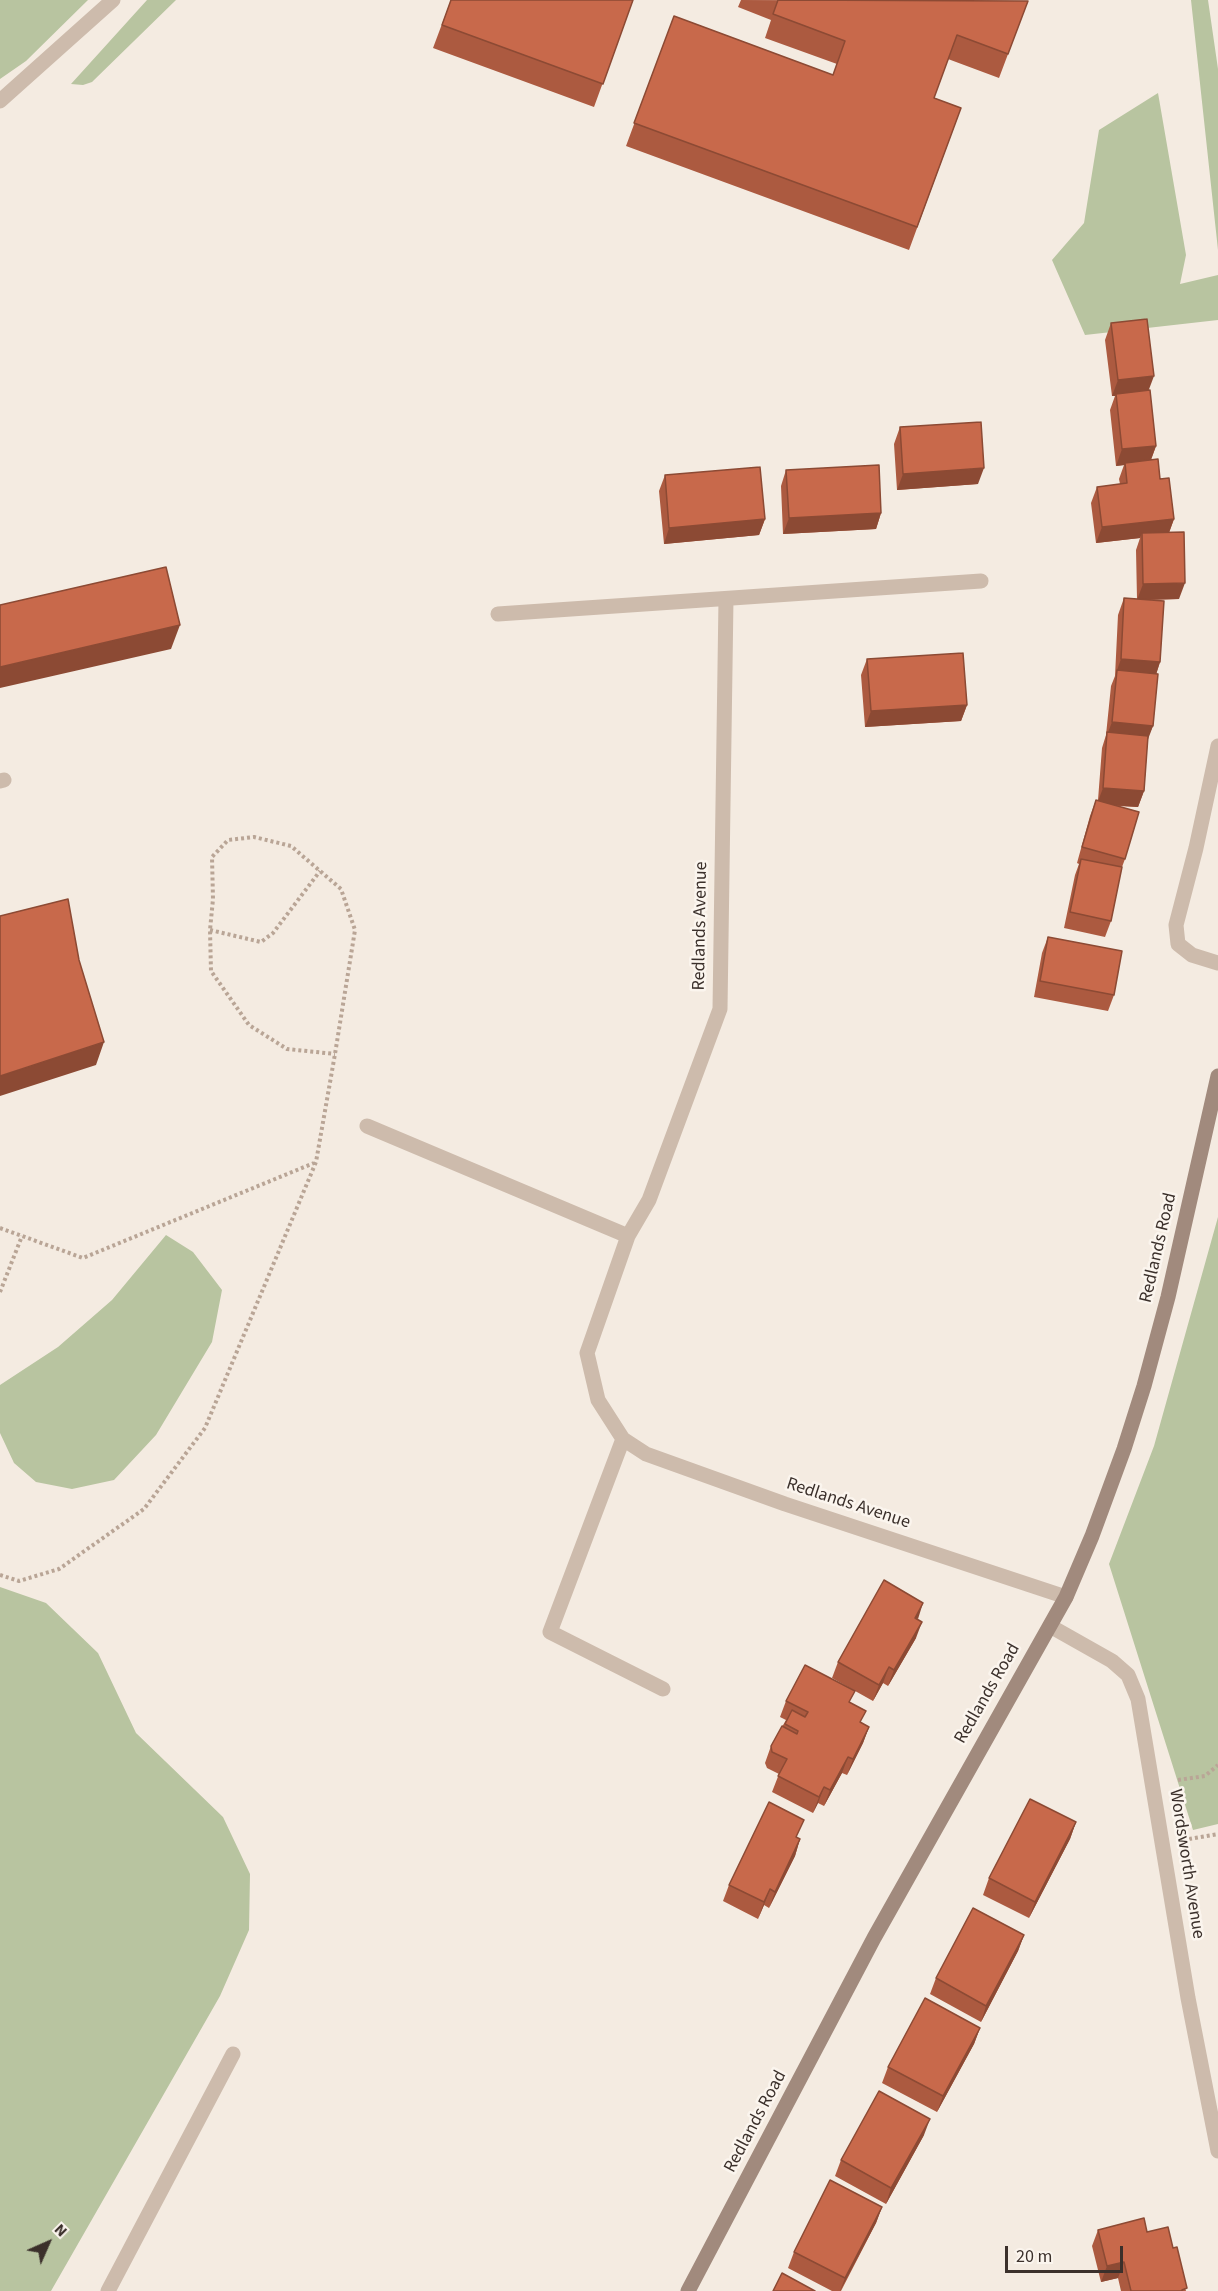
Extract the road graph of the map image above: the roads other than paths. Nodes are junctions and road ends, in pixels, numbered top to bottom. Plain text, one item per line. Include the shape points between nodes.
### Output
1 (113, 0) edge
2 (0, 101) edge
3 (981, 581) dead end
4 (726, 598) junction
5 (498, 614) dead end
6 (1218, 746) edge
7 (1218, 963) edge
8 (1218, 1076) edge
9 (367, 1126) dead end
10 (628, 1236) junction
11 (623, 1439) junction
12 (1066, 1597) junction
13 (1050, 1626) junction
14 (663, 1689) dead end
15 (233, 2054) dead end
16 (1218, 2151) edge
17 (108, 2291) edge
18 (688, 2291) edge

1 - 2 street
3 - 4 street
4 - 5 street
4 - 10 street, Redlands Avenue via 720,1009 649,1200
6 - 7 street via 1176,925 1179,944 1192,955
8 - 12 main road, Redlands Road via 1144,1386 1103,1508
9 - 10 street
10 - 11 street, Redlands Avenue via 587,1353 598,1400
11 - 12 street, Redlands Avenue via 646,1454 785,1504
11 - 14 street via 550,1632
12 - 13 main road, Redlands Road
13 - 16 street, Wordsworth Avenue via 1112,1662 1128,1676 1138,1699
13 - 18 main road, Redlands Road via 874,1938
15 - 17 street

